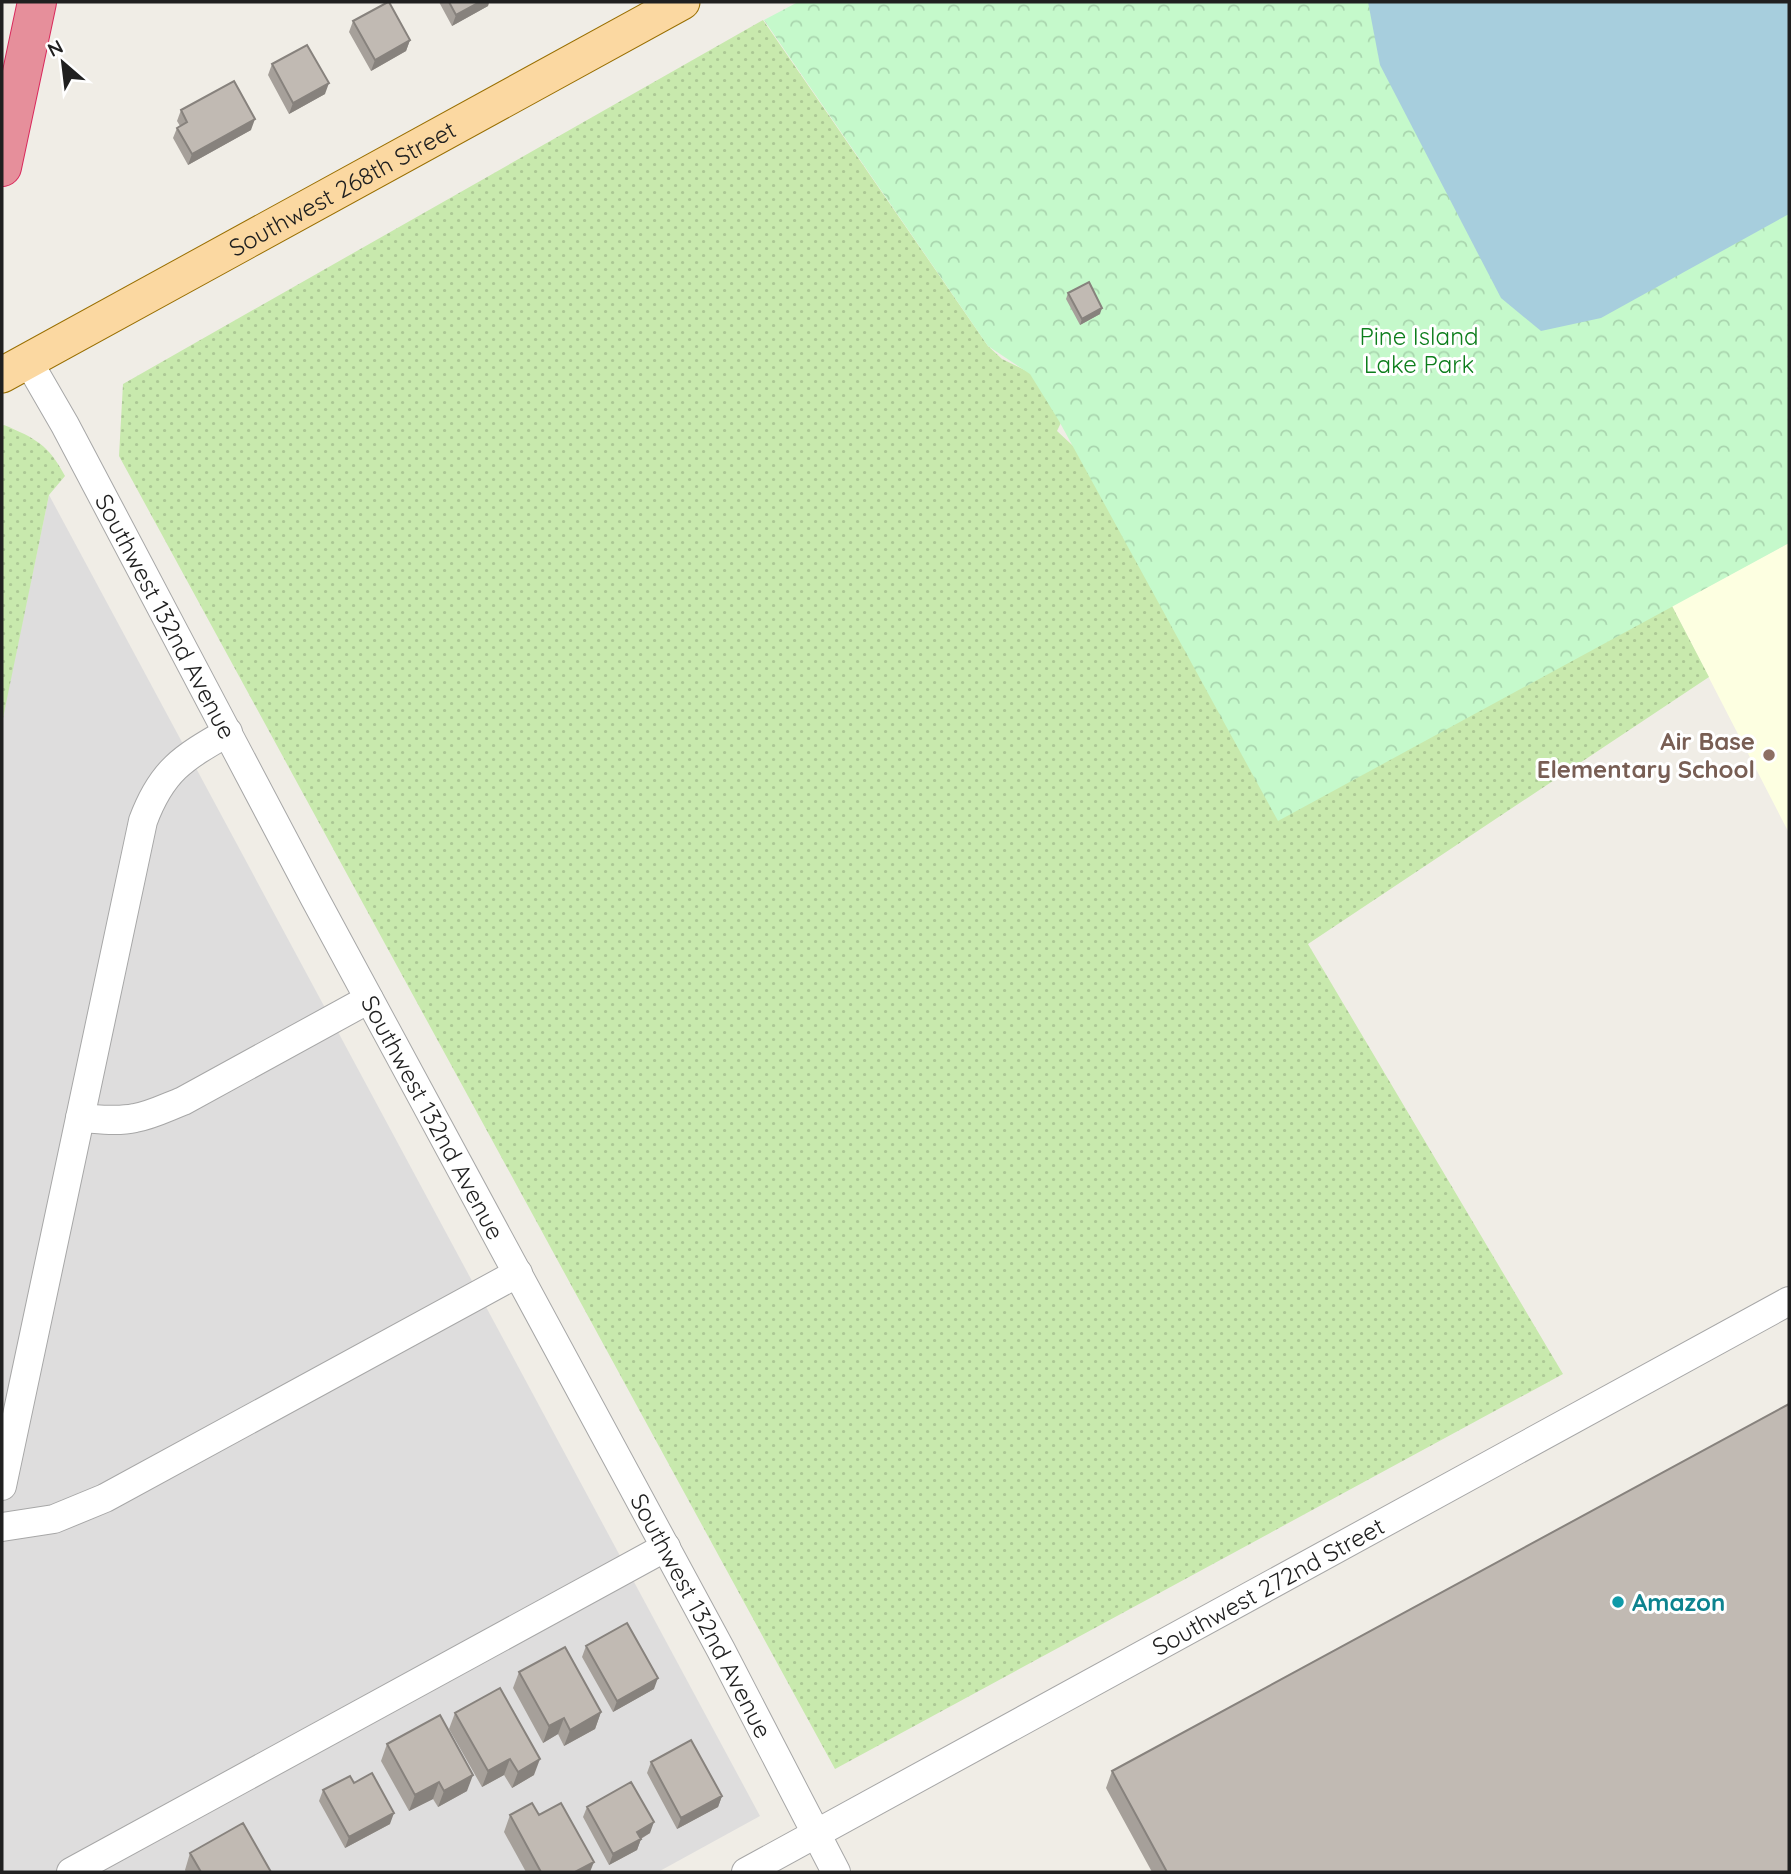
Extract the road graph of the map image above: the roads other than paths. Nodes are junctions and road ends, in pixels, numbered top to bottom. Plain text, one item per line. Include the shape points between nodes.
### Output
1 (37, 2) edge
2 (682, 2) edge
3 (2, 167) edge
4 (15, 368) edge
5 (228, 732) junction
6 (369, 999) junction
7 (80, 1118) junction
8 (518, 1273) junction
9 (1789, 1301) edge
10 (2, 1486) edge
11 (2, 1527) edge
12 (666, 1547) junction
13 (816, 1834) junction
14 (71, 1872) edge
15 (746, 1872) edge
16 (836, 1872) edge

1 - 3 highway
2 - 4 main road, Southwest 268th Street
4 - 5 street, Southwest 132nd Avenue via 65,425
5 - 6 street, Southwest 132nd Avenue
5 - 7 street via 179,762 155,794 143,821
6 - 7 street via 183,1101 136,1118
6 - 8 street, Southwest 132nd Avenue
7 - 10 street
8 - 11 street via 106,1498 54,1519
8 - 12 street, Southwest 132nd Avenue
9 - 13 street, Southwest 272nd Street
12 - 13 street, Southwest 132nd Avenue
12 - 14 street
13 - 15 street, Southwest 272nd Street
13 - 16 street, Southwest 132nd Avenue

